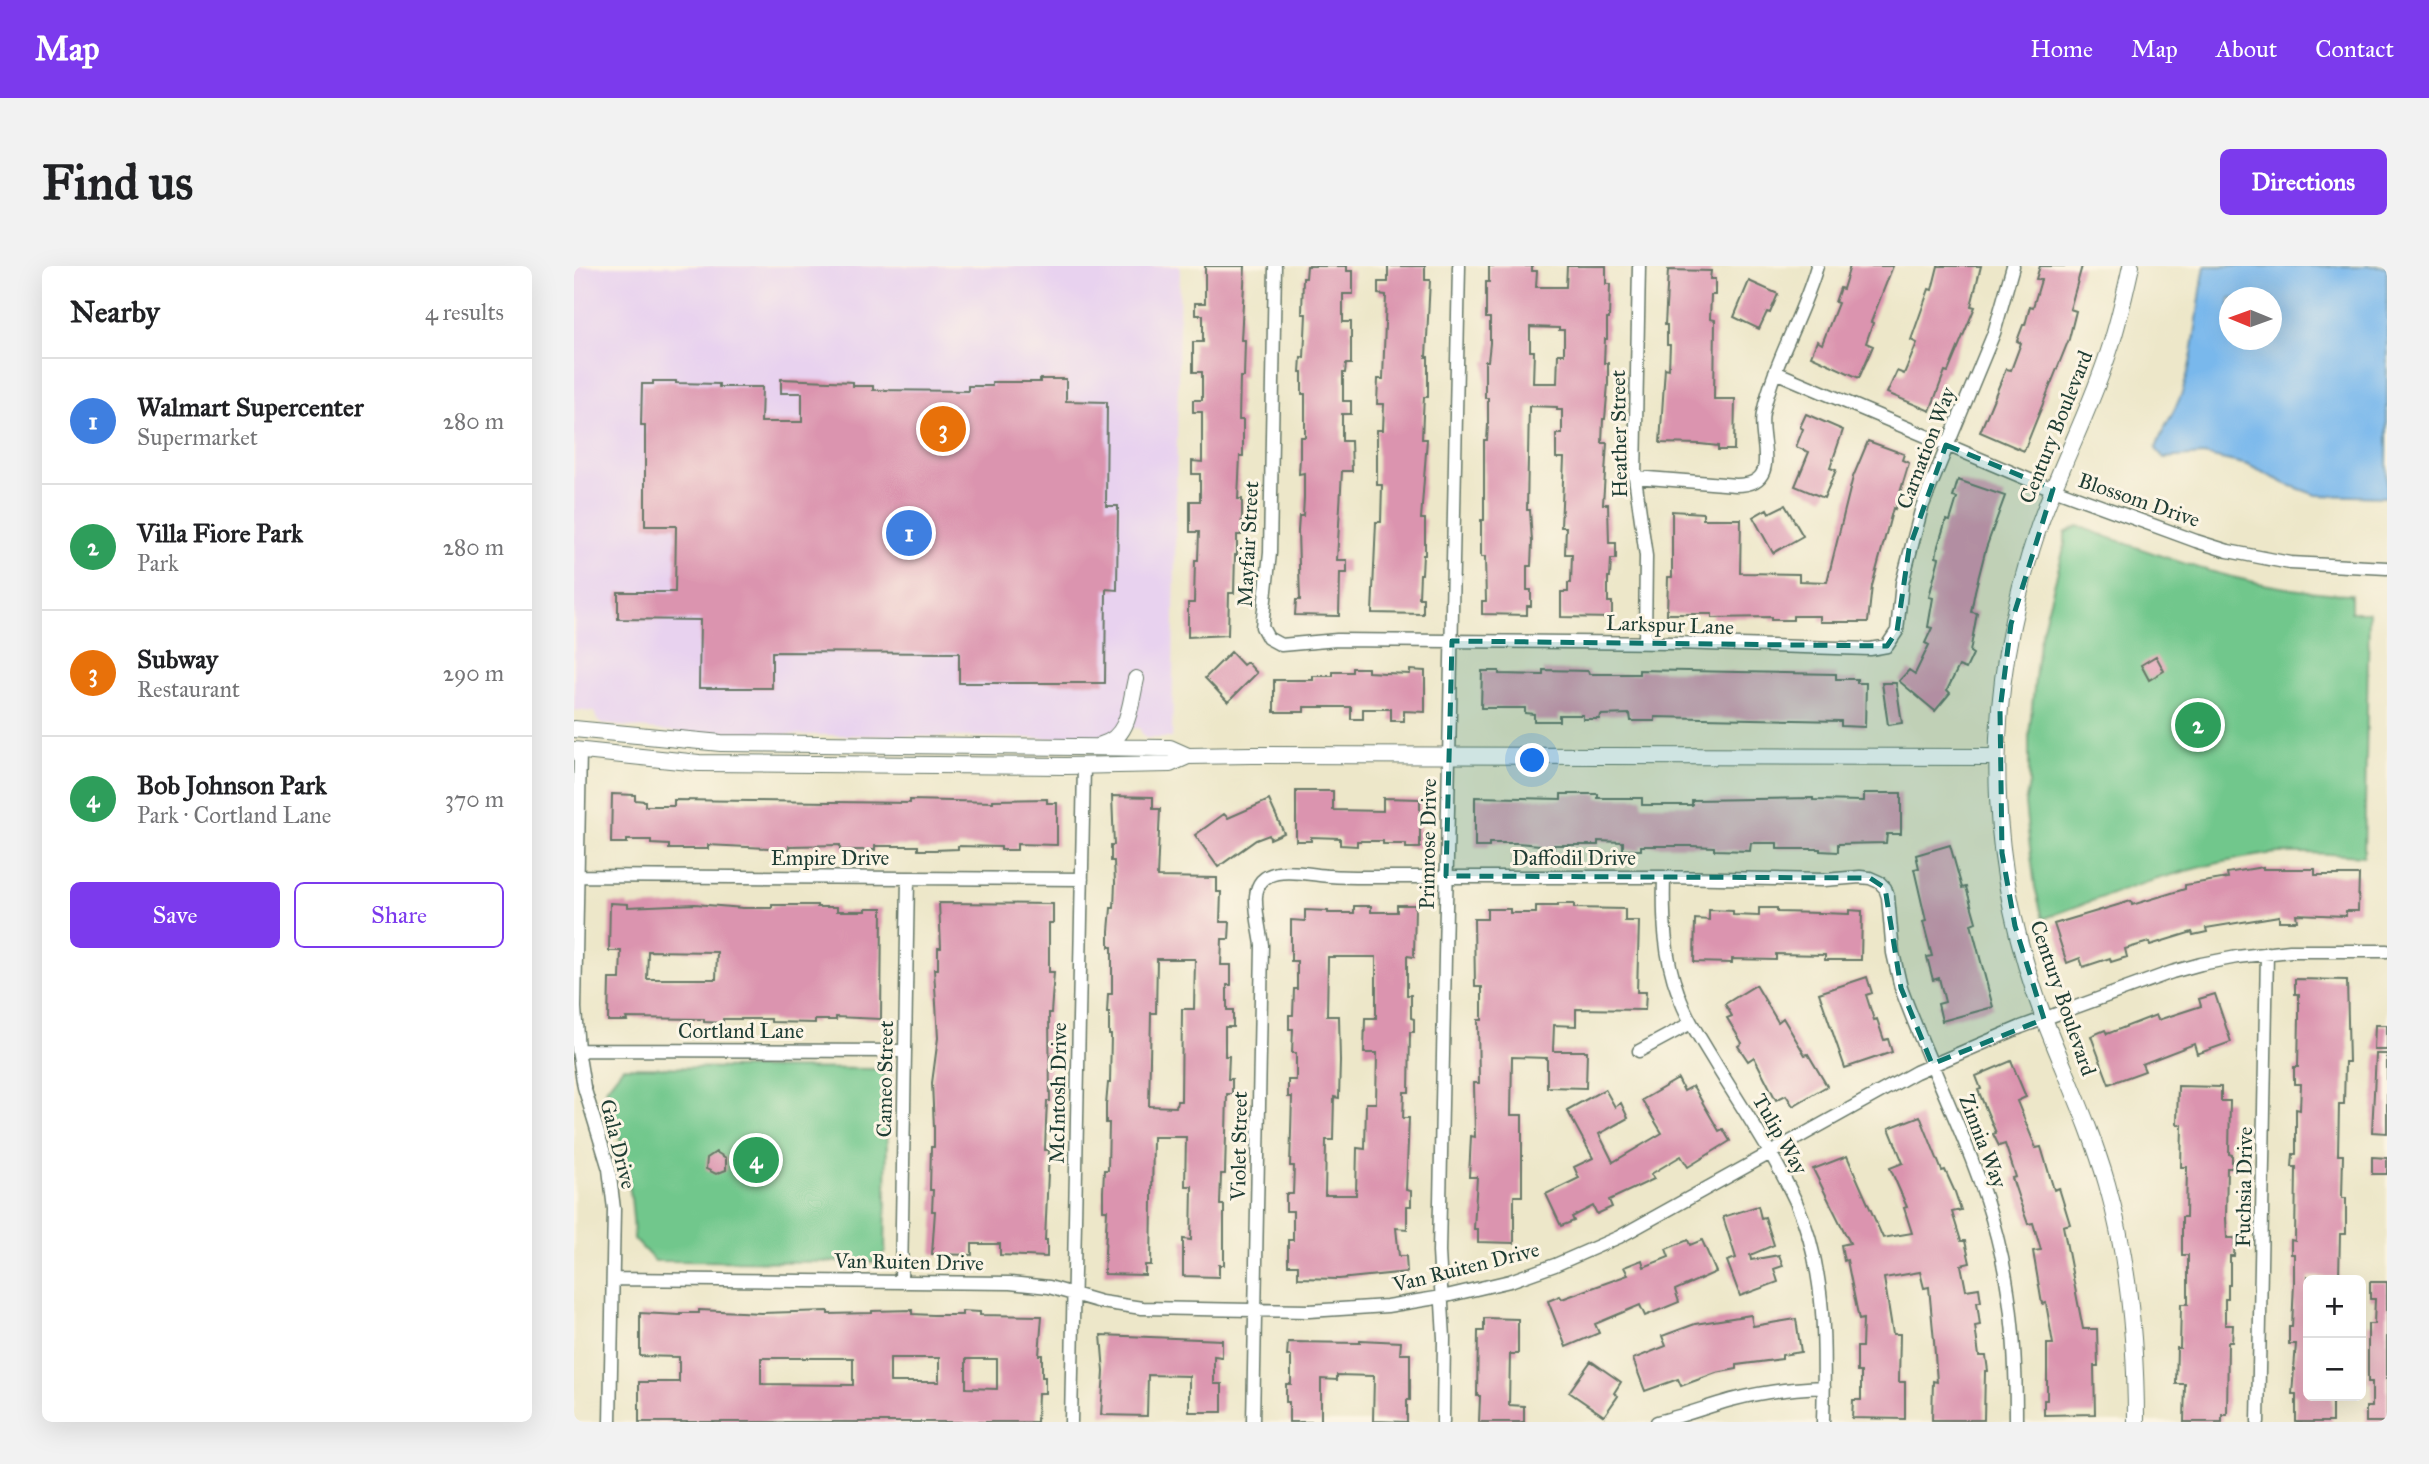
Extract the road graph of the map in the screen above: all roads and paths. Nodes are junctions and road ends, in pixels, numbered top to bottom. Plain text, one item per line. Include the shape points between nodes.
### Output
1 (1275, 266) edge
2 (1459, 266) edge
3 (1639, 266) edge
4 (1817, 266) edge
5 (2013, 266) edge
6 (2131, 266) edge
7 (1774, 372) junction
8 (1946, 445) junction
9 (1635, 477) junction
10 (2053, 489) junction
11 (2387, 568) edge
12 (1452, 641) junction
13 (1645, 642) junction
14 (1887, 646) joint
15 (577, 729) edge
16 (1088, 747) junction
17 (1162, 748) junction
18 (577, 750) edge
19 (1188, 756) junction
20 (1449, 756) junction
21 (1997, 757) junction
22 (1084, 766) junction
23 (1268, 875) joint
24 (578, 876) junction
25 (1446, 876) junction
26 (1664, 877) junction
27 (908, 878) junction
28 (1082, 879) junction
29 (1880, 883) joint
30 (2387, 951) edge
31 (2267, 953) junction
32 (2045, 1019) junction
33 (1691, 1023) junction
34 (578, 1050) junction
35 (905, 1051) junction
36 (1639, 1051) dead end
37 (1932, 1064) junction
38 (1771, 1153) junction
39 (613, 1279) junction
40 (901, 1281) junction
41 (1073, 1294) junction
42 (1442, 1297) junction
43 (1255, 1311) junction
44 (1824, 1387) junction
45 (610, 1422) edge
46 (1071, 1422) edge
47 (1253, 1422) edge
48 (1443, 1422) edge
49 (1657, 1422) edge
50 (1824, 1422) edge
51 (2015, 1422) edge
52 (2136, 1422) edge
53 (2258, 1422) edge

1 - 12 street, Mayfair Street via 1270,553 1262,628 1281,645 1337,640
2 - 12 street, Primrose Drive
3 - 9 street, Heather Street
4 - 7 street
5 - 8 street, Carnation Way via 1994,333
6 - 10 street, Century Boulevard via 2110,347
7 - 8 street, Blossom Drive
7 - 9 street via 1761,419 1766,457 1759,477 1748,485
8 - 10 street, Blossom Drive
8 - 14 street, Carnation Way via 1909,549 1897,631
9 - 13 street, Heather Street via 1646,556
10 - 11 street, Blossom Drive via 2228,551 2300,564
10 - 21 street, Century Boulevard via 2011,624
12 - 13 street, Larkspur Lane
12 - 20 street, Primrose Drive
13 - 14 street, Larkspur Lane
15 - 16 street via 721,743
15 - 18 street
16 - 17 street
16 - 17 street via 1111,742 1120,734 1136,679 1134,725 1138,736
17 - 19 street
18 - 22 street via 699,763
18 - 24 street, Gala Drive
19 - 20 street
19 - 22 street via 1170,764
20 - 21 street
20 - 25 street, Primrose Drive
21 - 32 street, Century Boulevard via 2007,884 2026,966
22 - 28 street, McIntosh Drive
23 - 25 street, Daffodil Drive via 1286,871 1331,876
23 - 43 street, Violet Street via 1256,895 1262,945
24 - 27 street, Empire Drive
24 - 34 street, Gala Drive
25 - 26 street, Daffodil Drive
25 - 42 street, Primrose Drive
26 - 29 street, Daffodil Drive via 1860,877
26 - 33 street, Tulip Way via 1664,935 1678,993
27 - 28 street, Empire Drive
27 - 35 street, Cameo Street
28 - 41 street, McIntosh Drive
29 - 37 street, Zinnia Way via 1888,897 1901,988
30 - 31 street, Van Ruiten Drive
31 - 32 street, Van Ruiten Drive via 2172,972
31 - 53 street, Fuchsia Drive
32 - 37 street, Van Ruiten Drive
32 - 52 street, Century Boulevard via 2107,1183 2127,1271
33 - 36 street
33 - 38 street, Tulip Way
34 - 35 street, Cortland Lane
34 - 39 street, Gala Drive via 609,1170 614,1209
35 - 40 street, Cameo Street
37 - 38 street, Van Ruiten Drive
37 - 51 street, Zinnia Way via 1997,1236 2014,1324
38 - 42 street, Van Ruiten Drive via 1608,1242 1510,1281
38 - 44 street, Tulip Way via 1797,1204 1813,1252 1824,1338
39 - 40 street, Van Ruiten Drive
39 - 45 street, Gala Drive
40 - 41 street, Van Ruiten Drive via 1010,1283
41 - 43 street, Van Ruiten Drive via 1142,1308
41 - 46 street, McIntosh Drive
42 - 43 street, Van Ruiten Drive via 1387,1306
42 - 48 street, Primrose Drive
43 - 47 street, Violet Street
44 - 49 street via 1765,1392
44 - 50 street, Tulip Way

